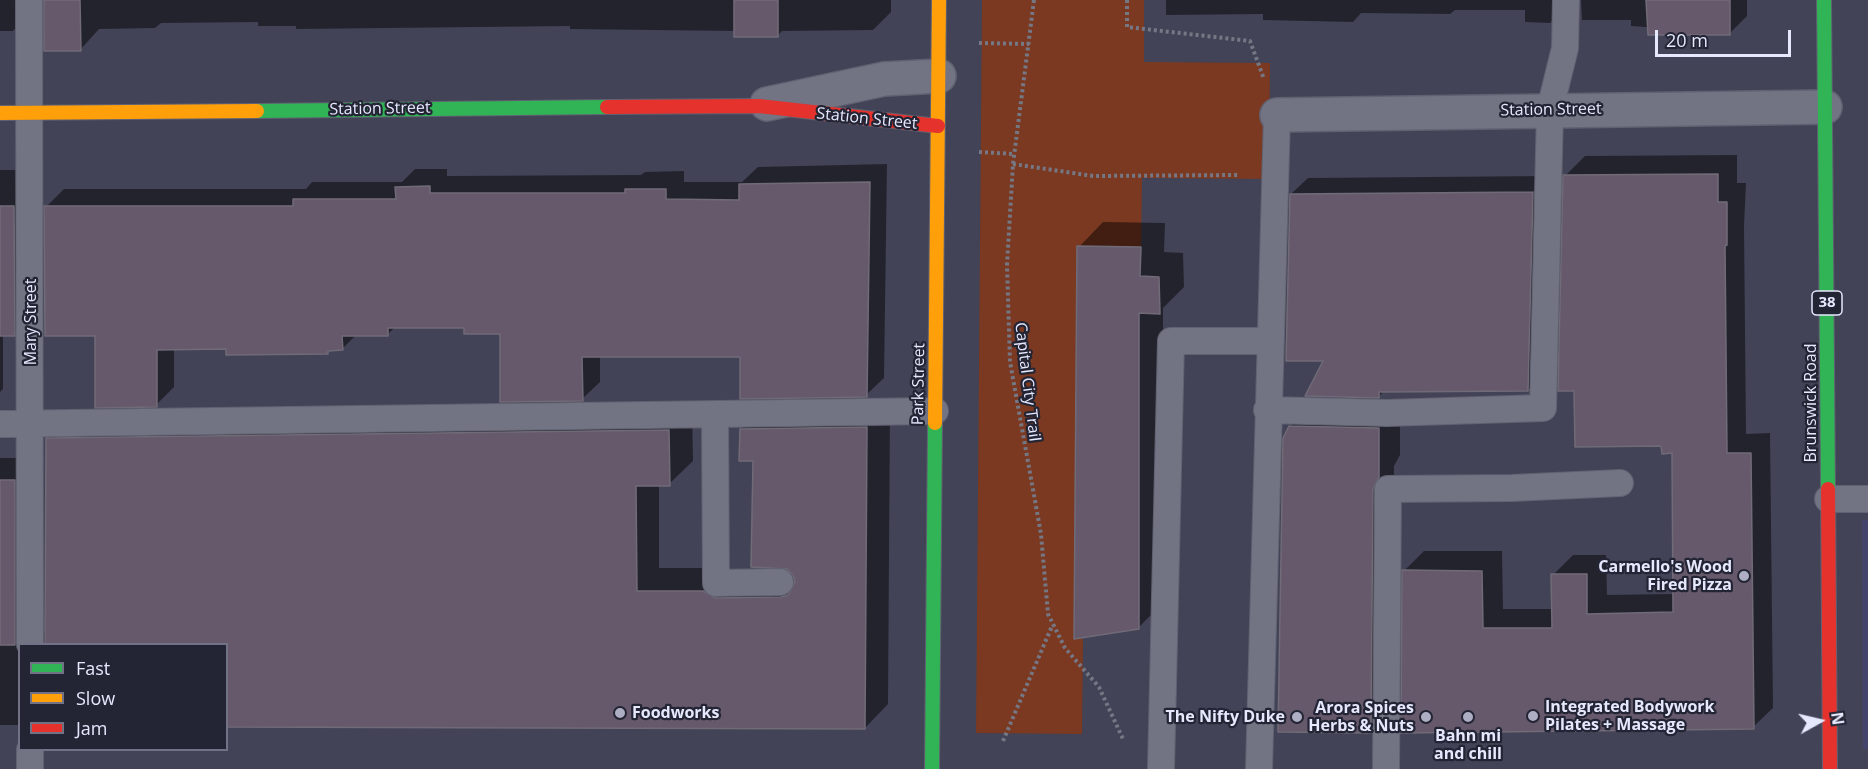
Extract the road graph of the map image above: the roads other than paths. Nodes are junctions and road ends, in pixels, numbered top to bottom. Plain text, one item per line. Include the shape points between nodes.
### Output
1 (28, 0) edge
2 (939, 0) edge
3 (1566, 0) edge
4 (1824, 0) edge
5 (939, 76) junction
6 (759, 106) junction
7 (1825, 107) junction
8 (1550, 109) junction
9 (0, 113) edge
10 (30, 113) junction
11 (1277, 115) joint
12 (938, 126) junction
13 (1269, 341) junction
14 (1267, 410) junction
15 (935, 411) junction
16 (715, 416) junction
17 (0, 423) edge
18 (31, 423) junction
19 (1620, 483) dead end
20 (1828, 499) junction
21 (1868, 499) edge
22 (780, 582) dead end
23 (30, 643) edge
24 (30, 751) edge
25 (30, 769) edge
26 (932, 769) edge
27 (1161, 769) edge
28 (1259, 769) edge
29 (1386, 769) edge
30 (1830, 769) edge

1 - 10 lane, Mary Street
2 - 5 street, Park Street
3 - 8 lane via 1565,48
4 - 7 street, Brunswick Road / 38
5 - 6 street, Station Street via 884,79
5 - 12 street, Park Street
6 - 10 street, Station Street
6 - 12 street, Station Street
7 - 8 street, Station Street
7 - 20 street, Brunswick Road / 38
8 - 11 street, Station Street
8 - 14 lane via 1543,408 1387,413
9 - 10 street, Station Street
10 - 18 lane, Mary Street
11 - 13 lane
12 - 15 street, Park Street
13 - 14 lane
13 - 27 lane via 1171,341
14 - 28 lane
15 - 16 lane
15 - 26 street, Park Street
16 - 18 lane
16 - 22 lane via 716,583
17 - 18 lane
18 - 23 lane, Mary Street
19 - 29 lane via 1388,489
20 - 21 lane
20 - 30 street, Brunswick Road / 38
24 - 25 lane

